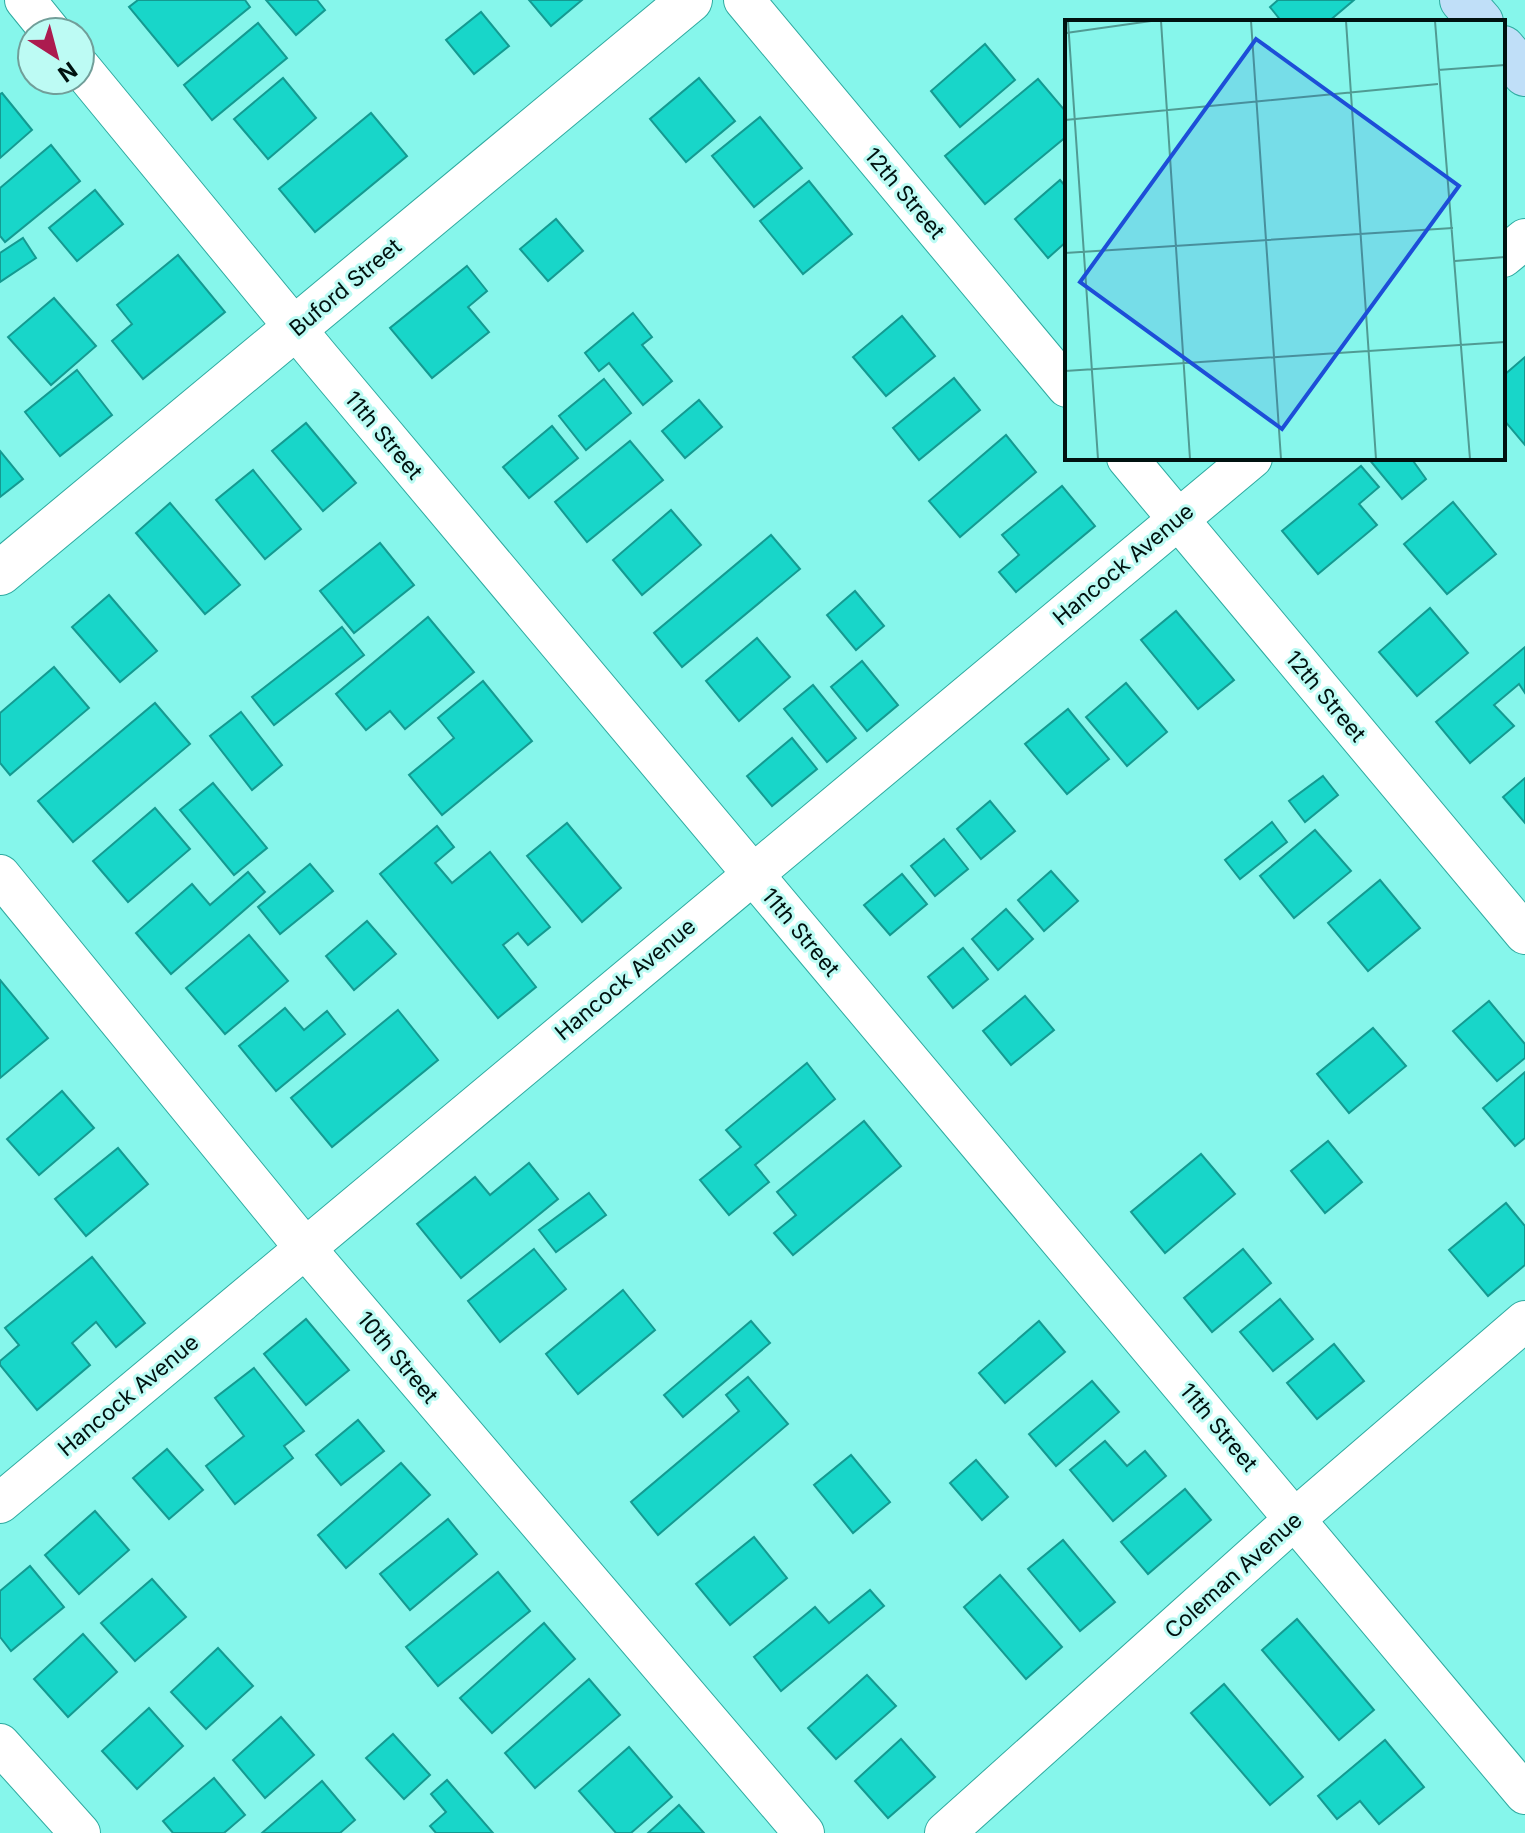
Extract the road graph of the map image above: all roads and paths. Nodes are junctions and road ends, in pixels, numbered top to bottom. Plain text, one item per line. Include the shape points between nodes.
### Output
1 (25, 0) edge
2 (690, 0) edge
3 (744, 0) edge
4 (1462, 0) edge
5 (38, 16) edge
6 (1479, 20) edge
7 (1505, 50) edge
8 (1525, 74) edge
9 (96, 86) edge
10 (1525, 239) edge
11 (1505, 255) edge
12 (295, 328) junction
13 (1065, 385) edge
14 (1129, 460) edge
15 (1250, 460) edge
16 (1177, 518) junction
17 (0, 573) edge
18 (752, 874) junction
19 (0, 875) edge
20 (1525, 934) edge
21 (305, 1248) junction
22 (1525, 1321) edge
23 (0, 1503) edge
24 (1296, 1518) junction
25 (0, 1744) edge
26 (1525, 1794) edge
27 (80, 1833) edge
28 (804, 1833) edge
29 (945, 1833) edge

1 - 5 street
2 - 12 street, Buford Street
3 - 13 street, 12th Street
4 - 6 main road
7 - 8 main road
9 - 12 street, 11th Street
10 - 11 street
12 - 17 street, Buford Street
12 - 18 street, 11th Street
14 - 16 street, 12th Street
15 - 16 street, Hancock Avenue
16 - 18 street, Hancock Avenue
16 - 20 street, 12th Street
18 - 21 street, Hancock Avenue
18 - 24 street, 11th Street
19 - 21 street, 10th Street
21 - 23 street, Hancock Avenue
21 - 28 street, 10th Street
22 - 24 street, Coleman Avenue
24 - 26 street, 11th Street
24 - 29 street, Coleman Avenue
25 - 27 street

